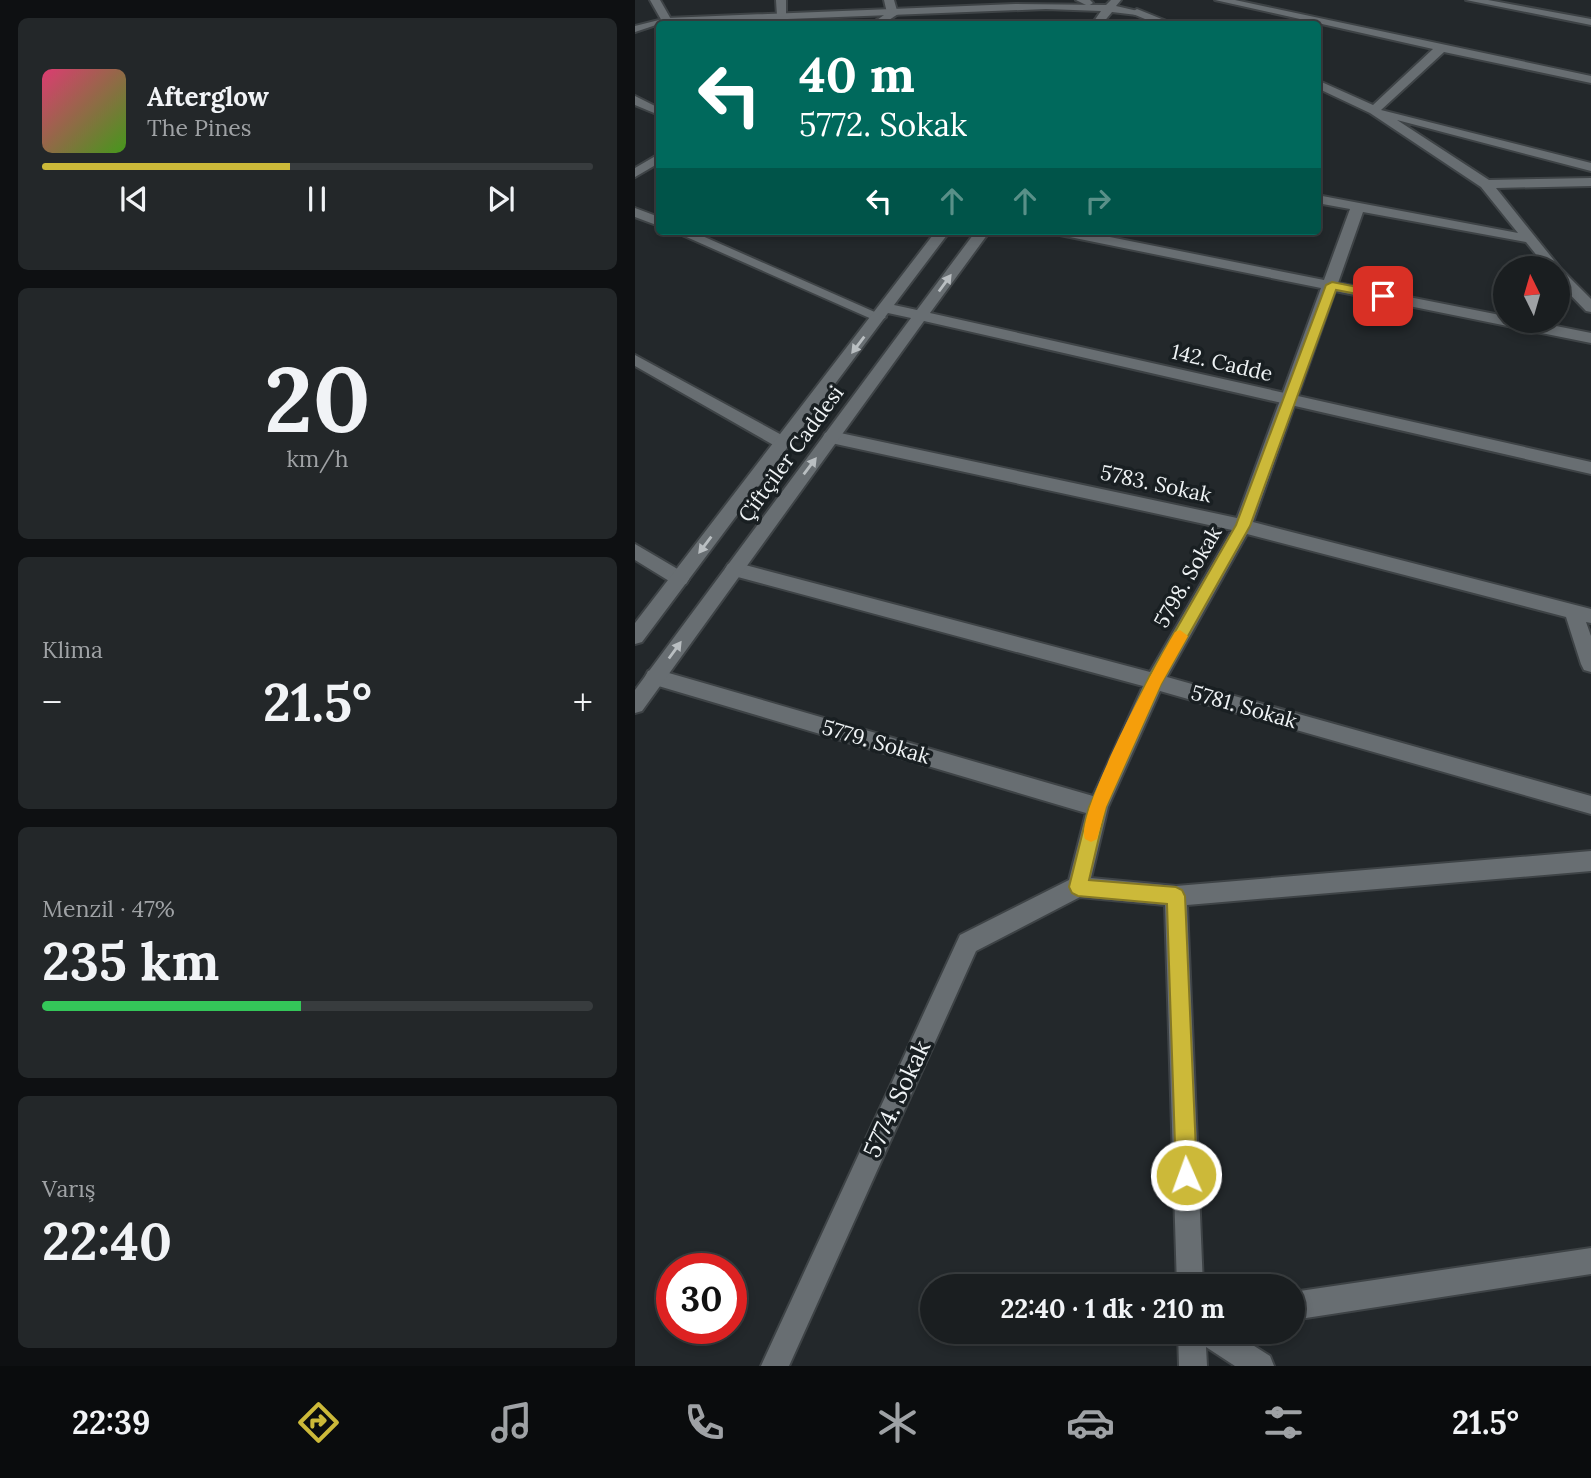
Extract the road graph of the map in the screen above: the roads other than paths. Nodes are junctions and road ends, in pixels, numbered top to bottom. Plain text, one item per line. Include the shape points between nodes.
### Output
1 (655, 0) edge
2 (781, 0) edge
3 (889, 0) edge
4 (1145, 0) edge
5 (1220, 0) edge
6 (1471, 0) edge
7 (1084, 2) edge
8 (1114, 3) edge
9 (1137, 12) junction
10 (893, 14) junction
11 (782, 16) junction
12 (667, 21) joint
13 (881, 21) edge
14 (1099, 21) edge
15 (1130, 21) edge
16 (1158, 21) edge
17 (1319, 21) edge
18 (1321, 21) edge
19 (1591, 22) edge
20 (656, 24) edge
21 (635, 29) edge
22 (1442, 47) junction
23 (1591, 80) edge
24 (1321, 85) edge
25 (635, 100) edge
26 (656, 110) edge
27 (1374, 110) junction
28 (656, 160) edge
29 (1591, 167) edge
30 (635, 173) edge
31 (1591, 183) edge
32 (1486, 184) junction
33 (1321, 200) edge
34 (1358, 206) junction
35 (635, 212) edge
36 (656, 221) edge
37 (690, 235) edge
38 (940, 235) edge
39 (980, 235) edge
40 (1080, 235) edge
41 (1530, 239) junction
42 (1544, 256) edge
43 (1332, 285) junction
44 (1570, 286) edge
45 (1591, 308) edge
46 (883, 313) junction
47 (921, 316) junction
48 (1591, 338) edge
49 (635, 360) edge
50 (1288, 399) junction
51 (832, 437) junction
52 (783, 443) junction
53 (1591, 468) edge
54 (1243, 526) junction
55 (635, 551) edge
56 (734, 569) junction
57 (680, 579) junction
58 (1582, 614) edge
59 (635, 637) edge
60 (1591, 664) edge
61 (655, 677) junction
62 (1155, 681) junction
63 (635, 705) edge
64 (1591, 805) edge
65 (1098, 807) junction
66 (1591, 861) edge
67 (1078, 887) junction
68 (1176, 896) junction
69 (1591, 1261) edge
70 (1190, 1274) edge
71 (1305, 1304) edge
72 (1192, 1344) edge
73 (1226, 1344) edge
74 (775, 1366) edge
75 (1193, 1366) edge
76 (1260, 1366) edge

1 - 12 street
2 - 11 street
3 - 10 street
4 - 9 street
5 - 17 street
6 - 19 street
7 - 8 street
7 - 10 street
8 - 9 street
8 - 14 street
9 - 15 street
9 - 16 street
10 - 11 street
10 - 13 street
11 - 12 street
18 - 22 street
20 - 21 street
22 - 23 street
22 - 27 street
24 - 27 street
25 - 26 street
27 - 29 street
27 - 32 street
28 - 30 street
31 - 32 street
32 - 41 street
33 - 34 street
34 - 41 street
34 - 43 street, 5798. Sokak
35 - 36 street
37 - 46 street, 142. Cadde
38 - 46 street, Çiftçiler Caddesi
47 -> 39 street, Çiftçiler Caddesi
40 - 43 street
41 - 42 street
43 - 48 street
43 - 50 street, 5798. Sokak
44 - 45 street
46 - 47 street, 142. Cadde
46 -> 52 street, Çiftçiler Caddesi
47 - 50 street, 142. Cadde
47 - 51 street, Çiftçiler Caddesi
49 - 52 street
50 - 53 street, 142. Cadde
50 - 54 street, 5798. Sokak
51 - 54 street, 5783. Sokak
56 -> 51 street, Çiftçiler Caddesi
52 -> 57 street, Çiftçiler Caddesi
54 - 58 street, 5783. Sokak
54 - 62 street, 5798. Sokak
55 - 57 street
61 -> 56 street, Çiftçiler Caddesi
56 - 62 street, 5781. Sokak
57 - 59 street, Çiftçiler Caddesi
58 - 60 street
61 - 63 street, Çiftçiler Caddesi
61 - 65 street, 5779. Sokak
62 - 64 street, 5781. Sokak
62 - 65 street, 5798. Sokak
65 - 67 street, 5798. Sokak
66 - 68 street
67 - 68 street
67 - 74 street, 5774. Sokak via 968,943
68 - 70 street
69 - 71 street
72 - 75 street
73 - 76 street

